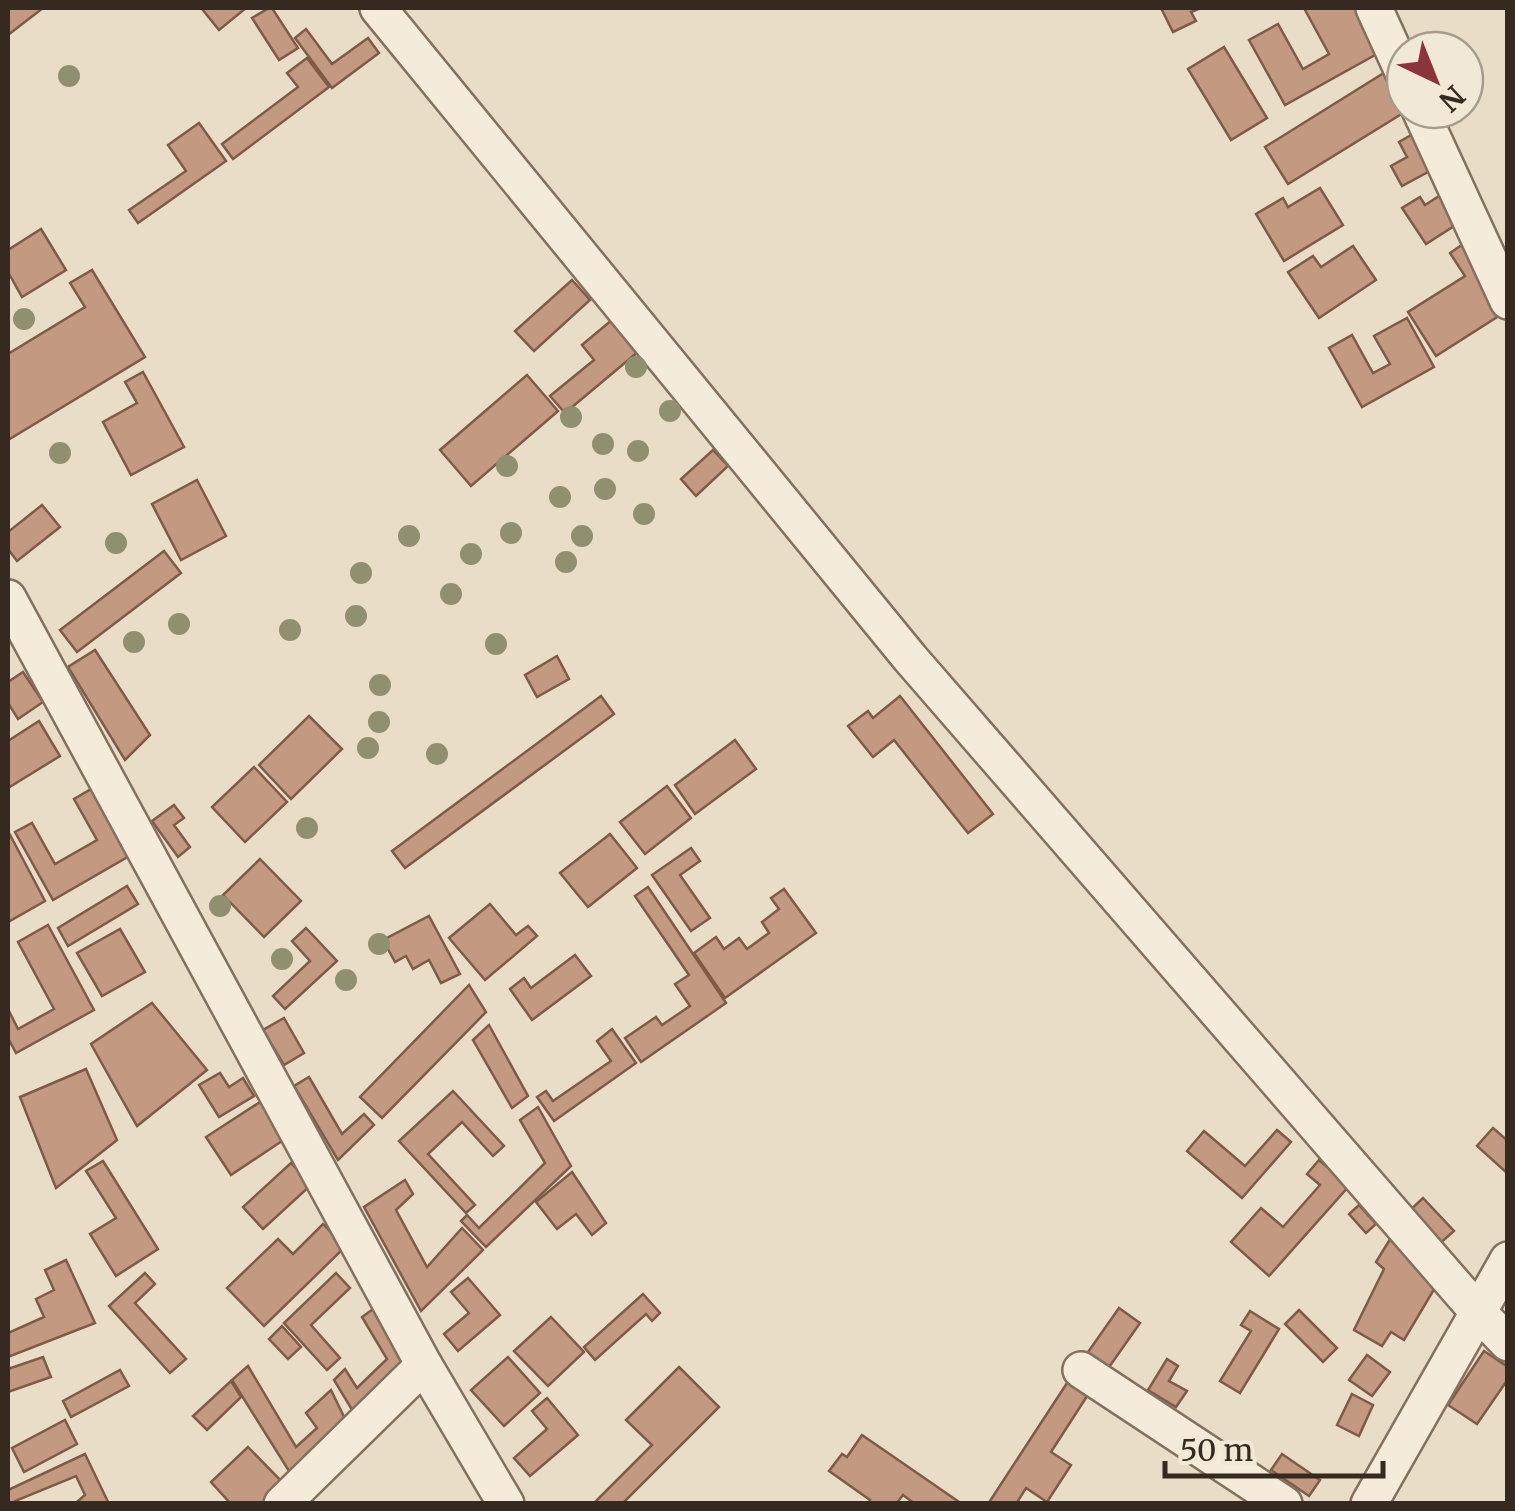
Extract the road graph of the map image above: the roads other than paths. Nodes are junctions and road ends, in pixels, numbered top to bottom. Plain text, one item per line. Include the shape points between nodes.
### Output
1 (378, 8) edge
2 (1374, 8) edge
3 (1385, 32) edge
4 (1429, 130) edge
5 (1508, 301) edge
6 (8, 598) edge
7 (1508, 1260) edge
8 (1478, 1312) junction
9 (1508, 1343) edge
10 (424, 1365) junction
11 (1081, 1370) dead end
12 (282, 1504) edge
13 (506, 1504) edge
14 (1284, 1504) edge
15 (1369, 1504) edge

1 - 8 street via 910,658
2 - 3 street
4 - 5 street
6 - 10 street
7 - 8 street
8 - 9 street
8 - 15 street
10 - 12 street
10 - 13 street
11 - 14 street

